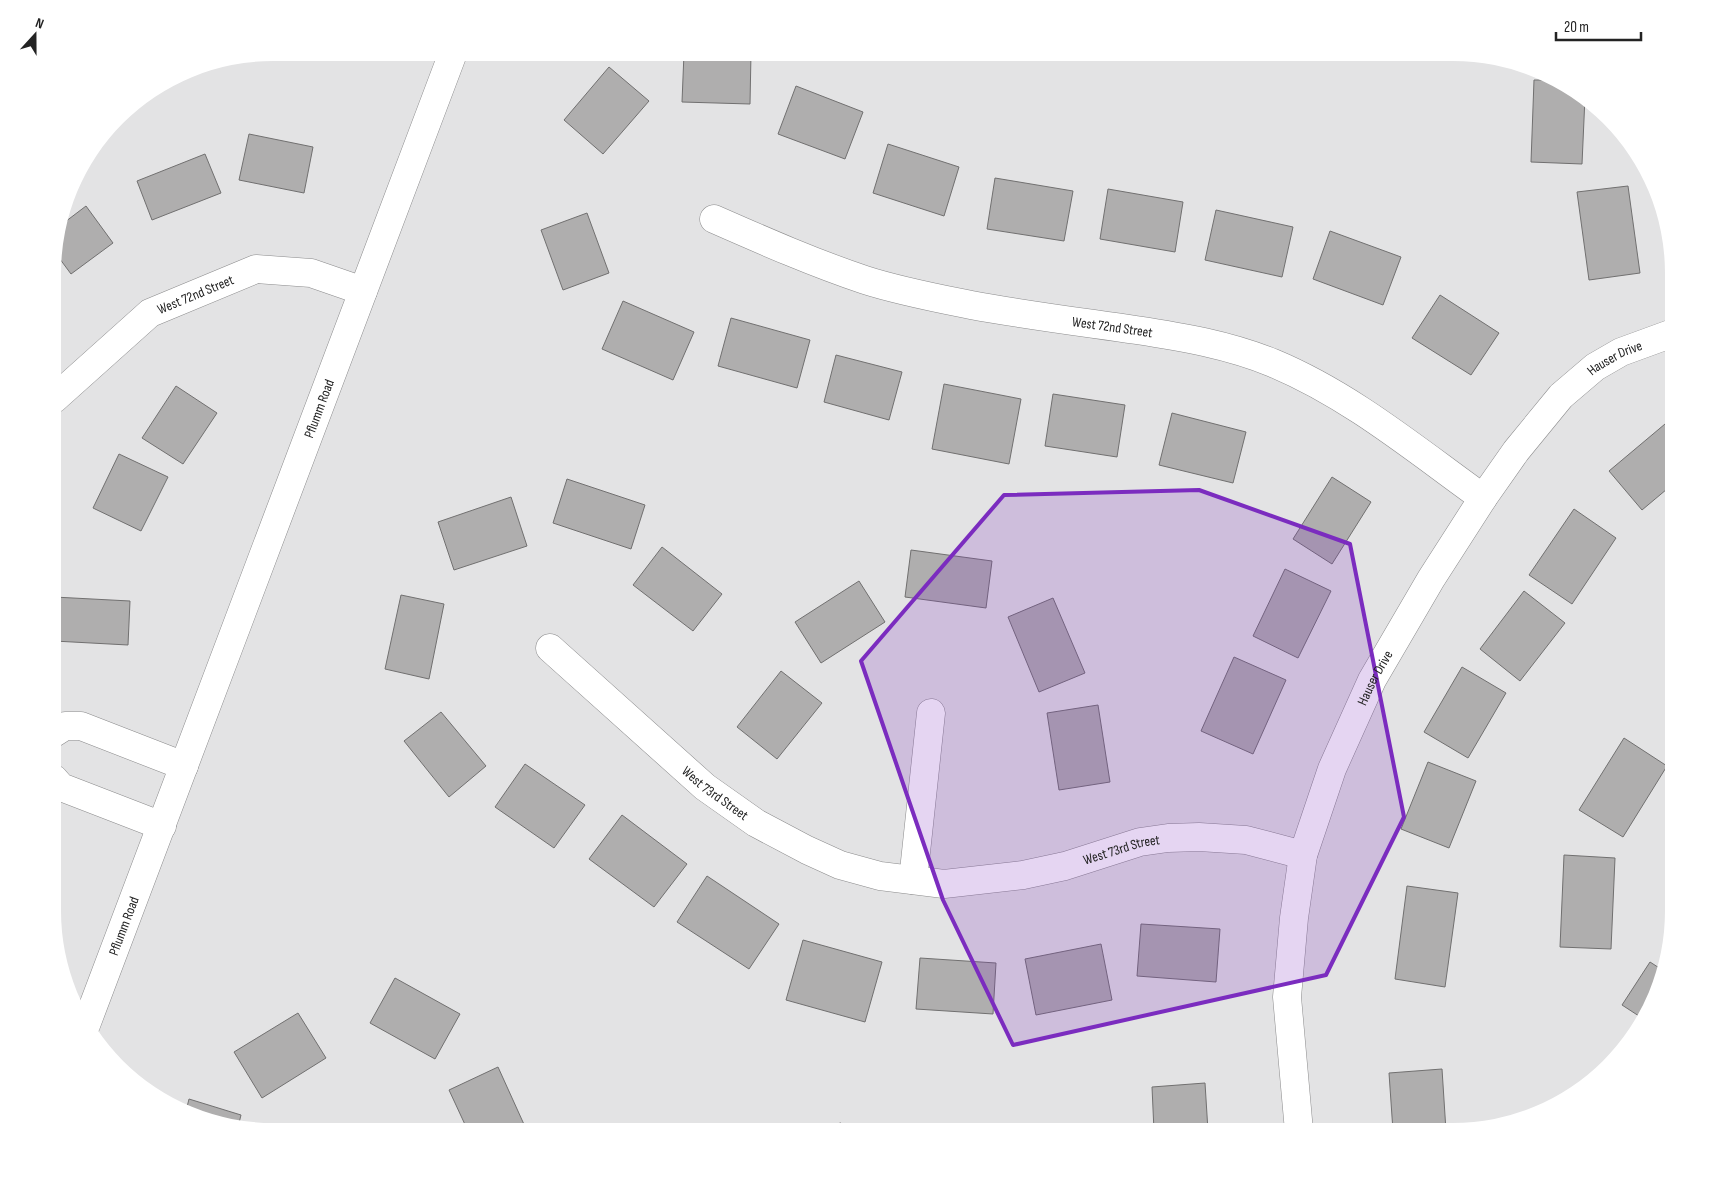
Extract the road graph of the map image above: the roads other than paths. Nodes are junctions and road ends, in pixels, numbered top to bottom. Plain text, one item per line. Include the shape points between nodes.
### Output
1 (450, 61) edge
2 (714, 220) dead end
3 (363, 291) junction
4 (1665, 337) edge
5 (61, 393) edge
6 (1483, 498) junction
7 (550, 648) dead end
8 (931, 713) dead end
9 (61, 728) edge
10 (184, 766) junction
11 (61, 787) edge
12 (162, 826) junction
13 (1303, 855) junction
14 (913, 880) junction
15 (89, 1016) edge
16 (1298, 1123) edge

1 - 3 street, Pflumm Road
2 - 6 street, West 72nd Street via 801,257 902,290 972,305 1177,337 1227,347 1273,363 1323,387
3 - 5 street, West 72nd Street via 311,273 256,268 150,313
3 - 10 street, Pflumm Road
4 - 6 street, Hauser Drive via 1621,352 1596,367 1561,396
6 - 13 street, Hauser Drive via 1372,680 1332,770
7 - 14 street, West 73rd Street via 705,787 756,823 840,865 880,876
8 - 14 street
9 - 10 street via 81,726
10 - 12 street, Pflumm Road
11 - 12 street
12 - 15 street, Pflumm Road
13 - 14 street, West 73rd Street via 1246,840 1168,838 1140,842 1065,866 1023,875 944,884
13 - 16 street, Hauser Drive via 1287,997

